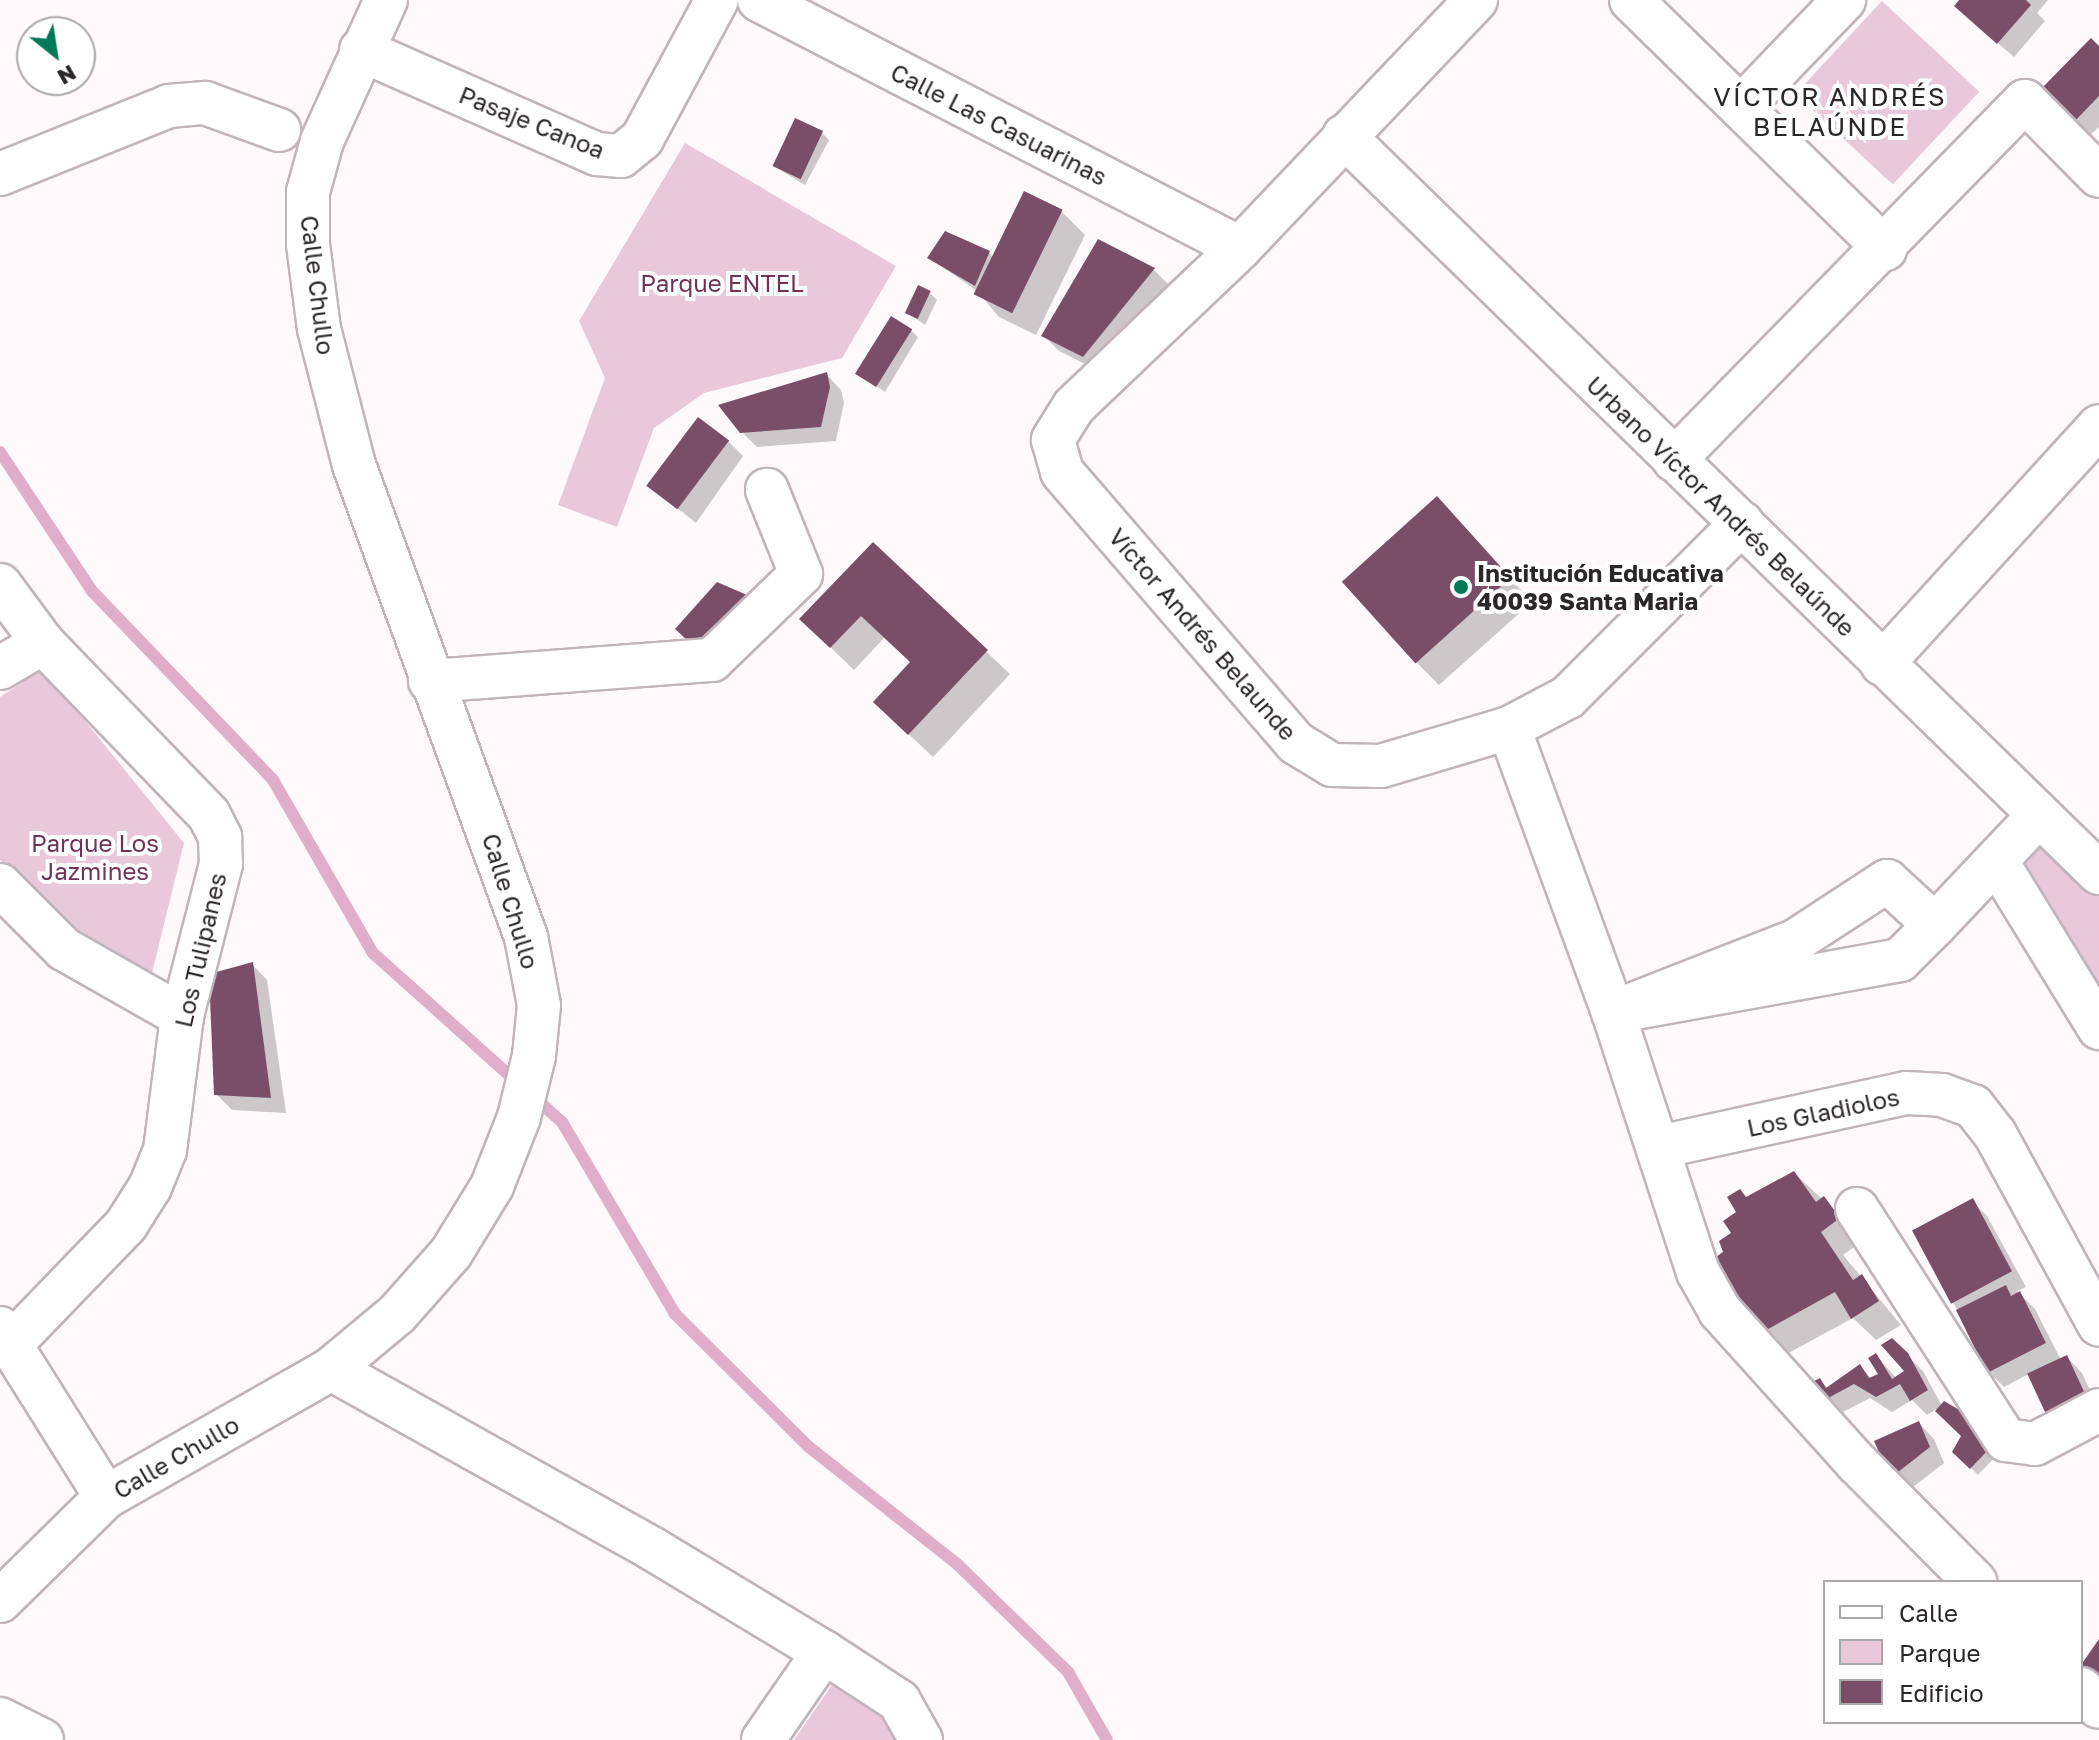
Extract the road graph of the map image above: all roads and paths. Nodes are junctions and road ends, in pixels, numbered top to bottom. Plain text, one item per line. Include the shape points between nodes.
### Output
1 (386, 0) edge
2 (717, 0) edge
3 (759, 0) edge
4 (1631, 0) edge
5 (1844, 0) edge
6 (1467, 2) edge
7 (361, 50) junction
8 (1741, 107) junction
9 (279, 130) dead end
10 (1344, 136) junction
11 (0, 174) edge
12 (2099, 176) edge
13 (1240, 248) junction
14 (1885, 249) junction
15 (2099, 426) edge
16 (1674, 460) junction
17 (767, 490) dead end
18 (1742, 523) junction
19 (0, 585) edge
20 (43, 643) junction
21 (1882, 664) junction
22 (0, 668) edge
23 (430, 681) junction
24 (1509, 728) junction
25 (2037, 817) junction
26 (1997, 862) junction
27 (2099, 873) edge
28 (0, 885) edge
29 (1935, 925) junction
30 (1613, 1012) junction
31 (182, 1016) junction
32 (2099, 1028) edge
33 (1659, 1147) junction
34 (1857, 1209) dead end
35 (2099, 1325) edge
36 (6, 1335) edge
37 (331, 1369) junction
38 (2099, 1410) edge
39 (106, 1497) junction
40 (1973, 1580) edge
41 (0, 1601) edge
42 (824, 1652) junction
43 (2083, 1691) edge
44 (2099, 1707) edge
45 (0, 1719) edge
46 (42, 1740) edge
47 (763, 1740) edge
48 (921, 1740) edge

1 - 7 street, Calle Chullo
2 - 7 street, Pasaje Canoa via 642,139 621,156 597,154
3 - 13 street, Calle Las Casuarinas
4 - 8 street
5 - 8 street
6 - 10 street
7 - 23 street, Calle Chullo via 322,141 308,192 308,244 319,329 354,465
8 - 14 street
9 - 11 street via 205,103 169,106
10 - 13 street
10 - 16 street, Urbano Víctor Andrés Belaúnde
12 - 14 street via 2025,101
13 - 24 street, Víctor Andrés Belaunde via 1074,406 1053,440 1062,472 1296,743 1332,765 1381,766
14 - 16 street
15 - 21 street
16 - 18 street, Urbano Víctor Andrés Belaúnde
17 - 23 street via 801,574 712,660
18 - 21 street, Urbano Víctor Andrés Belaúnde
18 - 24 street, Víctor Andrés Belaunde via 1568,697
19 - 20 street, Los Tulipanes
20 - 22 street
20 - 31 street, Los Tulipanes via 209,815 220,837 221,864
21 - 25 street, Urbano Víctor Andrés Belaúnde
23 - 37 street, Calle Chullo via 526,937 539,1005 534,1056 519,1117 492,1186 451,1253 397,1314
24 - 30 street
25 - 26 street
25 - 27 street, Urbano Víctor Andrés Belaúnde
26 - 29 street
26 - 32 street
28 - 31 street via 64,949
29 - 30 street via 1900,960
29 - 30 street via 1887,881 1795,941
30 - 33 street
31 - 36 street, Los Tulipanes via 165,1150 150,1187 126,1225
33 - 35 street, Los Gladiolos via 1906,1093 1942,1095 1973,1106 1995,1134
33 - 40 street via 1698,1272 1720,1311 1857,1463
34 - 38 street via 2006,1440 2035,1444
36 - 39 street
37 - 39 street, Calle Chullo
37 - 42 street via 653,1549
39 - 41 street, Calle Chullo
42 - 47 street
42 - 48 street via 899,1701
43 - 44 street
45 - 46 street

